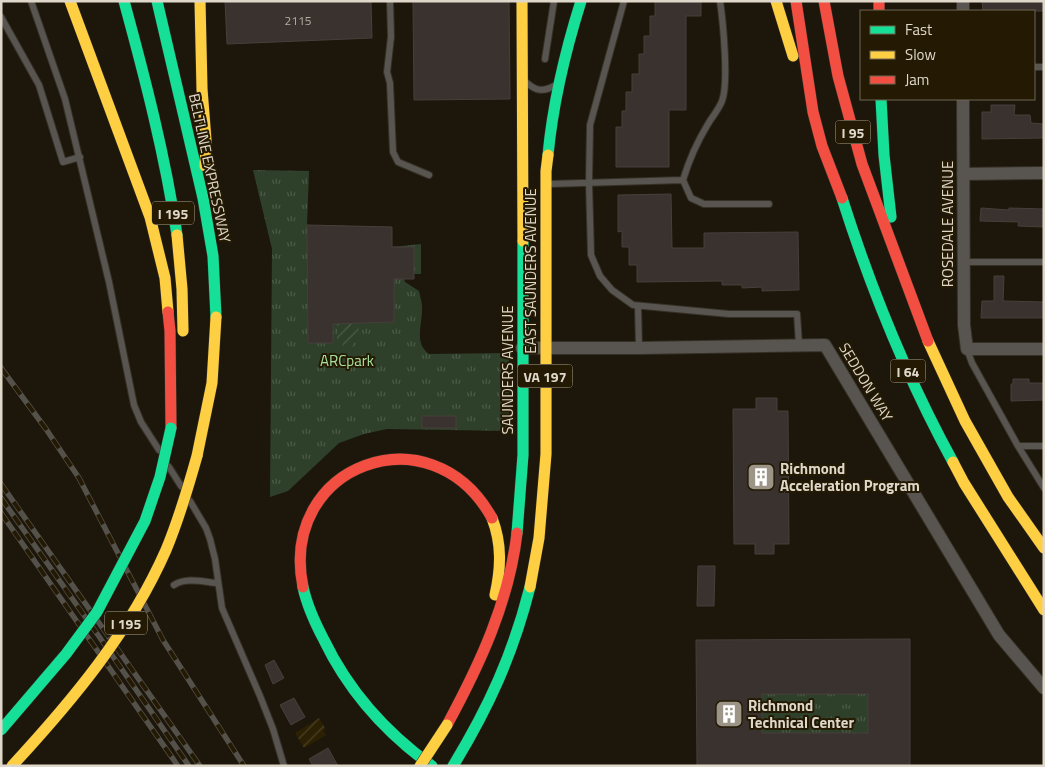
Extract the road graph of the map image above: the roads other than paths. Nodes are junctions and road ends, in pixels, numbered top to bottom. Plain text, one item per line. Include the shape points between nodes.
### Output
1 (31, 1) edge
2 (70, 1) edge
3 (124, 1) edge
4 (157, 1) edge
5 (200, 1) edge
6 (390, 1) edge
7 (522, 1) edge
8 (554, 1) edge
9 (581, 1) edge
10 (624, 1) edge
11 (720, 1) edge
12 (776, 1) edge
13 (796, 1) edge
14 (824, 1) edge
15 (1, 18) edge
16 (545, 59) dead end
17 (522, 78) junction
18 (558, 83) junction
19 (881, 100) edge
20 (963, 100) edge
21 (813, 112) junction
22 (80, 157) junction
23 (1044, 173) edge
24 (963, 174) junction
25 (429, 175) dead end
26 (683, 180) junction
27 (589, 183) junction
28 (545, 184) junction
29 (204, 198) junction
30 (769, 204) dead end
31 (896, 258) junction
32 (964, 262) junction
33 (1044, 262) edge
34 (638, 306) junction
35 (183, 340) dead end
36 (799, 345) junction
37 (522, 348) junction
38 (545, 348) junction
39 (639, 348) junction
40 (967, 349) junction
41 (1044, 349) edge
42 (182, 367) dead end
43 (171, 428) junction
44 (1018, 446) junction
45 (1044, 446) edge
46 (1044, 488) edge
47 (1044, 548) edge
48 (218, 583) junction
49 (174, 584) dead end
50 (1044, 610) edge
51 (478, 666) junction
52 (1044, 688) edge
53 (1, 730) edge
54 (12, 766) edge
55 (284, 766) edge
56 (420, 766) edge
57 (432, 766) edge
58 (453, 766) edge

1 - 22 lane via 65,100
2 - 43 main road via 150,217 165,278 170,332
3 - 35 main road, I 195 via 161,149 177,232 184,293
4 - 29 main road, BELTLINE EXPRESSWAY / I 195
5 - 29 main road via 206,140
6 - 25 lane via 391,37 387,72 394,157 398,162
7 - 17 main road, SAUNDERS AVENUE / VA 197
8 - 16 lane
9 - 18 main road, EAST SAUNDERS AVENUE / VA 197
10 - 27 lane via 590,126
11 - 26 lane via 725,79 722,101 697,142
12 - 21 main road, I 64
13 - 21 main road
14 - 31 main road, I 95 via 838,76 862,164
15 - 22 lane via 39,86 63,162
17 - 18 lane via 540,90
17 - 37 main road, SAUNDERS AVENUE / VA 197
18 - 28 main road, EAST SAUNDERS AVENUE / VA 197
19 - 31 main road, I 64
20 - 24 street, ROSEDALE AVENUE
21 - 50 main road, I 64 via 859,251 929,418 964,483
22 - 48 lane via 112,292 134,405 206,528 214,551
23 - 24 street
24 - 32 street, ROSEDALE AVENUE
26 - 27 lane
26 - 30 lane via 691,198 704,204
27 - 28 lane
27 - 34 lane via 591,255 600,276 612,290
28 - 38 main road, EAST SAUNDERS AVENUE / VA 197
29 - 54 main road, BELTLINE EXPRESSWAY / I 195, bridge via 213,256 216,311 212,383 184,501 159,564 127,622 82,684
31 - 47 main road, I 64 via 927,340 965,420 1008,497
32 - 33 lane
32 - 40 street, ROSEDALE AVENUE
34 - 36 lane via 729,314 797,314
34 - 39 lane
36 - 39 street, SEDDON WAY
36 - 52 street, SEDDON WAY via 825,345 999,635
37 - 38 street, SEDDON WAY
37 - 51 main road, SAUNDERS AVENUE / VA 197 via 523,455 516,545 504,598
38 - 39 street, SEDDON WAY
38 - 58 main road, EAST SAUNDERS AVENUE / VA 197 via 545,492 536,566 512,652 489,703
40 - 41 street
40 - 44 lane
42 - 43 main road, I 195
43 - 53 main road, I 195, bridge via 160,477 144,521 97,612
44 - 45 lane
44 - 46 lane
48 - 49 lane via 193,580
48 - 55 lane via 222,608 264,704
51 - 56 main road, SAUNDERS AVENUE / VA 197, bridge via 447,725
51 - 57 main road via 501,559 497,528 484,502 452,472 415,460 375,462 342,476 321,496 303,534 300,570 309,607 333,662 357,696 389,734

